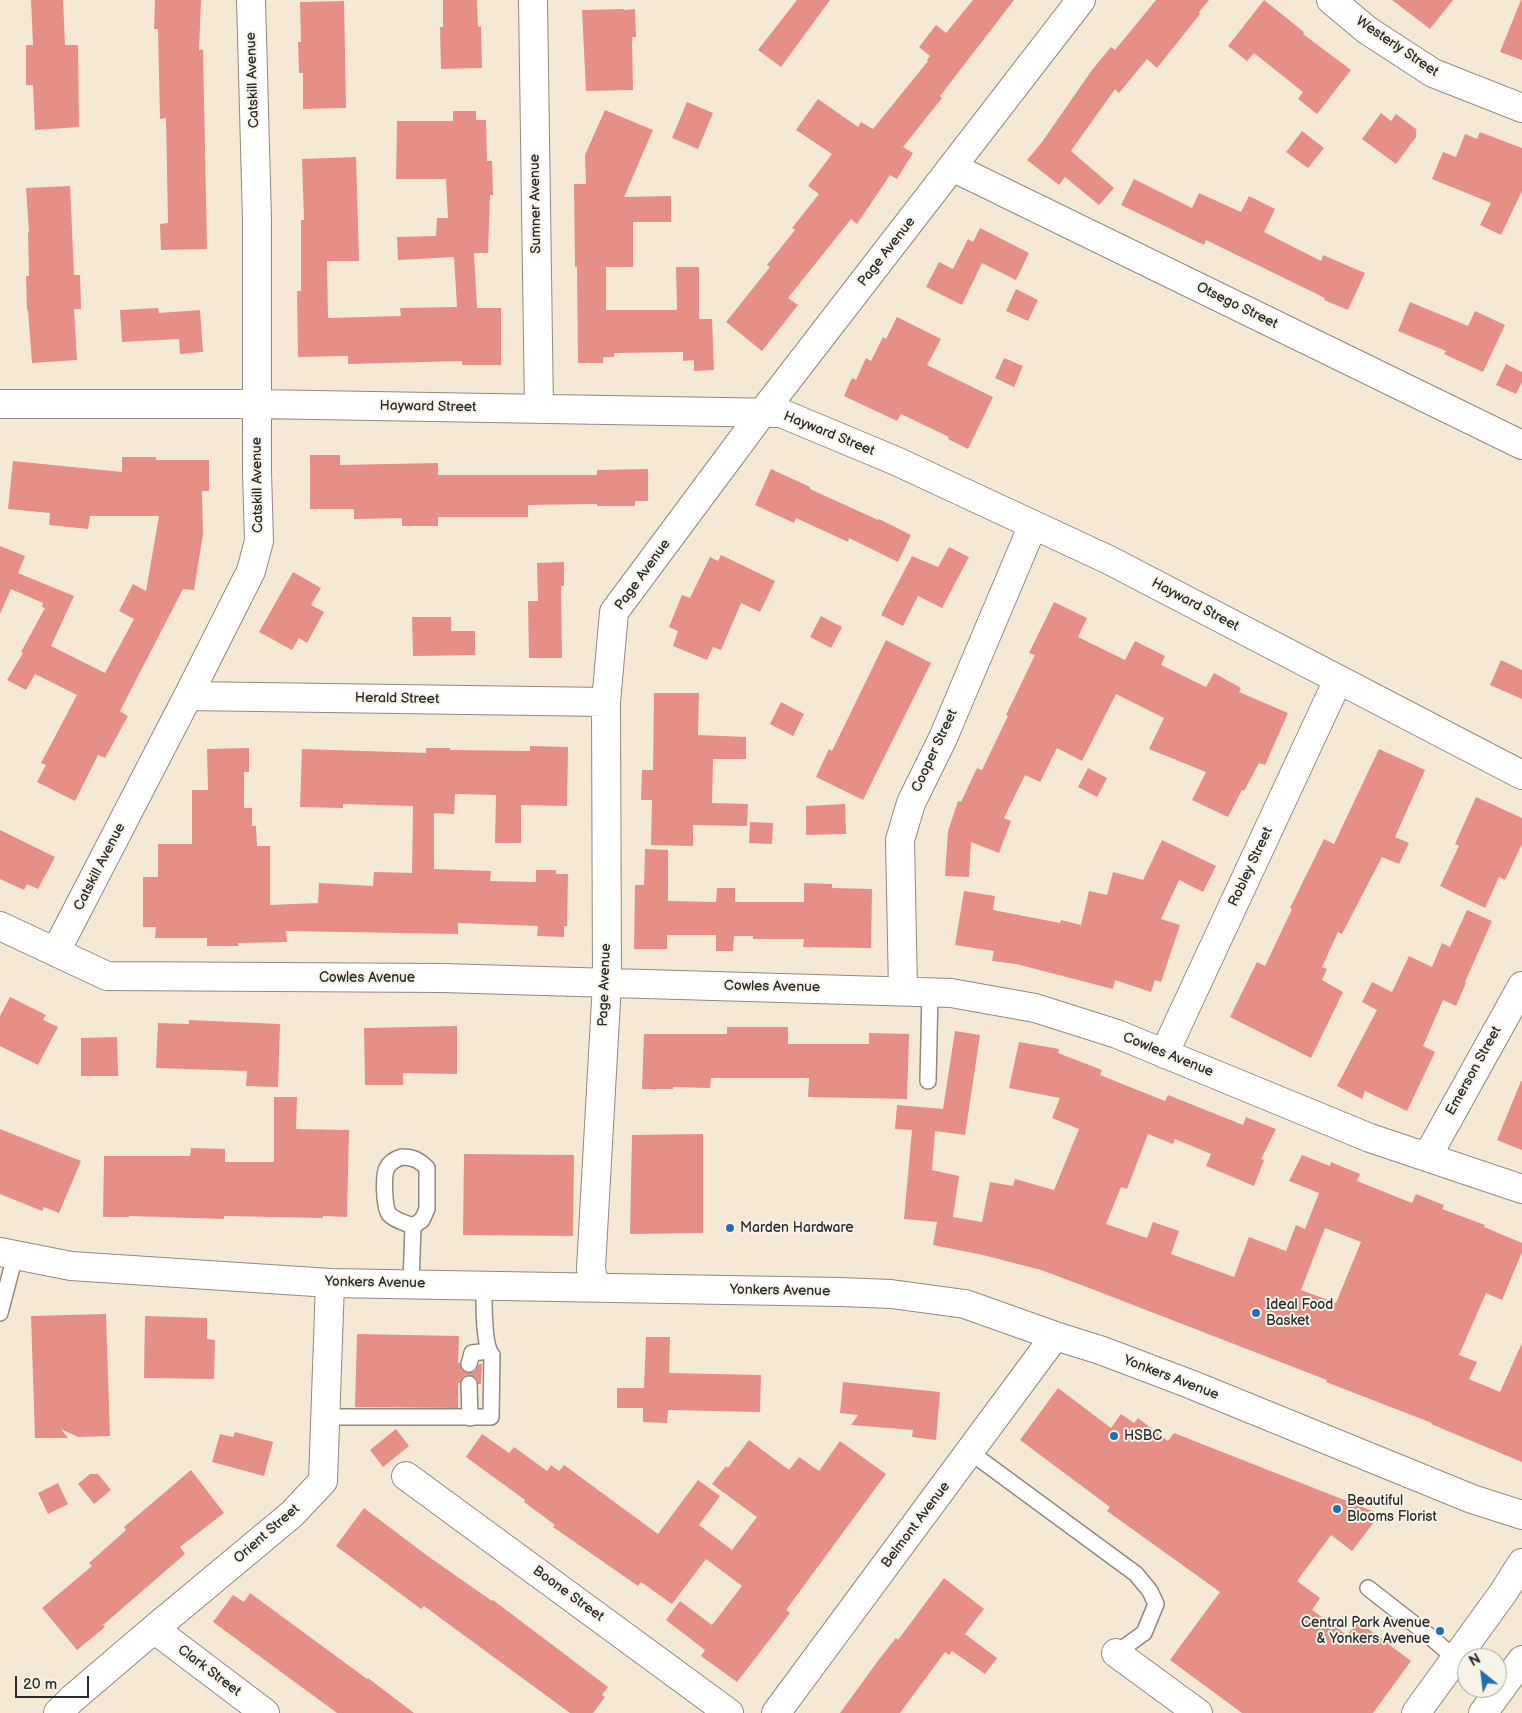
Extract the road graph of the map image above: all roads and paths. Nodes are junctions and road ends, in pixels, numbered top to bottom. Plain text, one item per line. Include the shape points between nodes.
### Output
1 (250, 0) edge
2 (533, 0) edge
3 (1081, 0) edge
4 (1331, 0) edge
5 (1522, 108) edge
6 (952, 167) junction
7 (0, 404) edge
8 (257, 404) junction
9 (539, 409) junction
10 (762, 413) junction
11 (1522, 445) edge
12 (1033, 525) junction
13 (1338, 680) junction
14 (188, 696) junction
15 (606, 702) junction
16 (1522, 775) edge
17 (0, 926) edge
18 (56, 951) junction
19 (607, 983) junction
20 (1522, 986) edge
21 (903, 991) junction
22 (930, 992) junction
23 (1164, 1054) junction
24 (928, 1081) dead end
25 (1427, 1157) junction
26 (1522, 1189) edge
27 (413, 1226) dead end
28 (8, 1254) edge
29 (330, 1283) junction
30 (410, 1284) junction
31 (484, 1285) junction
32 (594, 1287) junction
33 (0, 1312) edge
34 (1055, 1336) junction
35 (488, 1351) junction
36 (469, 1364) dead end
37 (470, 1384) dead end
38 (326, 1417) junction
39 (470, 1418) junction
40 (970, 1452) junction
41 (406, 1476) dead end
42 (1522, 1515) edge
43 (1522, 1563) edge
44 (1368, 1588) dead end
45 (154, 1628) junction
46 (1116, 1653) joint
47 (1456, 1659) junction
48 (1522, 1660) edge
49 (58, 1713) edge
50 (265, 1713) edge
51 (729, 1713) edge
52 (776, 1713) edge
53 (1198, 1713) edge
54 (1416, 1713) edge
55 (1483, 1713) edge

1 - 8 main road, Catskill Avenue via 258,220
2 - 9 main road, Sumner Avenue
3 - 6 main road, Page Avenue
4 - 5 main road, Westerly Street via 1367,30 1433,73
6 - 10 main road, Page Avenue
6 - 11 main road, Otsego Street
7 - 8 main road, Hayward Street
8 - 9 main road, Hayward Street
8 - 14 main road, Catskill Avenue via 260,541 251,571
9 - 10 main road, Hayward Street
10 - 12 main road, Hayward Street via 781,413 896,461
10 - 15 main road, Page Avenue via 614,612
12 - 13 main road, Hayward Street via 1109,560
12 - 21 main road, Cooper Street via 943,738 911,804 900,840
13 - 16 main road, Hayward Street
13 - 23 main road, Robley Street
14 - 15 main road, Herald Street
14 - 18 main road, Catskill Avenue
15 - 19 main road, Page Avenue
17 - 18 main road, Cowles Avenue
18 - 19 main road, Cowles Avenue via 107,976 442,978
19 - 21 main road, Cowles Avenue
19 - 32 main road, Page Avenue via 591,1268
20 - 25 main road, Emerson Street
21 - 22 main road, Cowles Avenue
22 - 23 main road, Cowles Avenue via 1035,1008 1117,1034
22 - 24 lane
23 - 25 main road, Cowles Avenue via 1370,1138
25 - 26 main road, Cowles Avenue
27 - 30 lane
28 - 29 main road, Yonkers Avenue via 71,1266
28 - 33 lane
29 - 30 main road, Yonkers Avenue
29 - 38 main road, Orient Street
30 - 31 main road, Yonkers Avenue
31 - 32 main road, Yonkers Avenue
31 - 35 lane
32 - 34 main road, Yonkers Avenue via 892,1294 965,1304
34 - 40 main road, Belmont Avenue
34 - 42 main road, Yonkers Avenue via 1190,1384 1472,1499
35 - 36 lane via 472,1353
35 - 39 lane via 492,1355 491,1418
37 - 39 lane
38 - 39 lane
38 - 45 main road, Orient Street via 323,1481 292,1514
40 - 46 lane via 1136,1574 1150,1592 1156,1604 1144,1634
40 - 52 main road, Belmont Avenue
41 - 51 main road, Boone Street
43 - 47 main road
44 - 47 lane
45 - 49 main road, Orient Street
45 - 50 main road, Clark Street
46 - 53 main road
47 - 54 main road
48 - 55 main road

